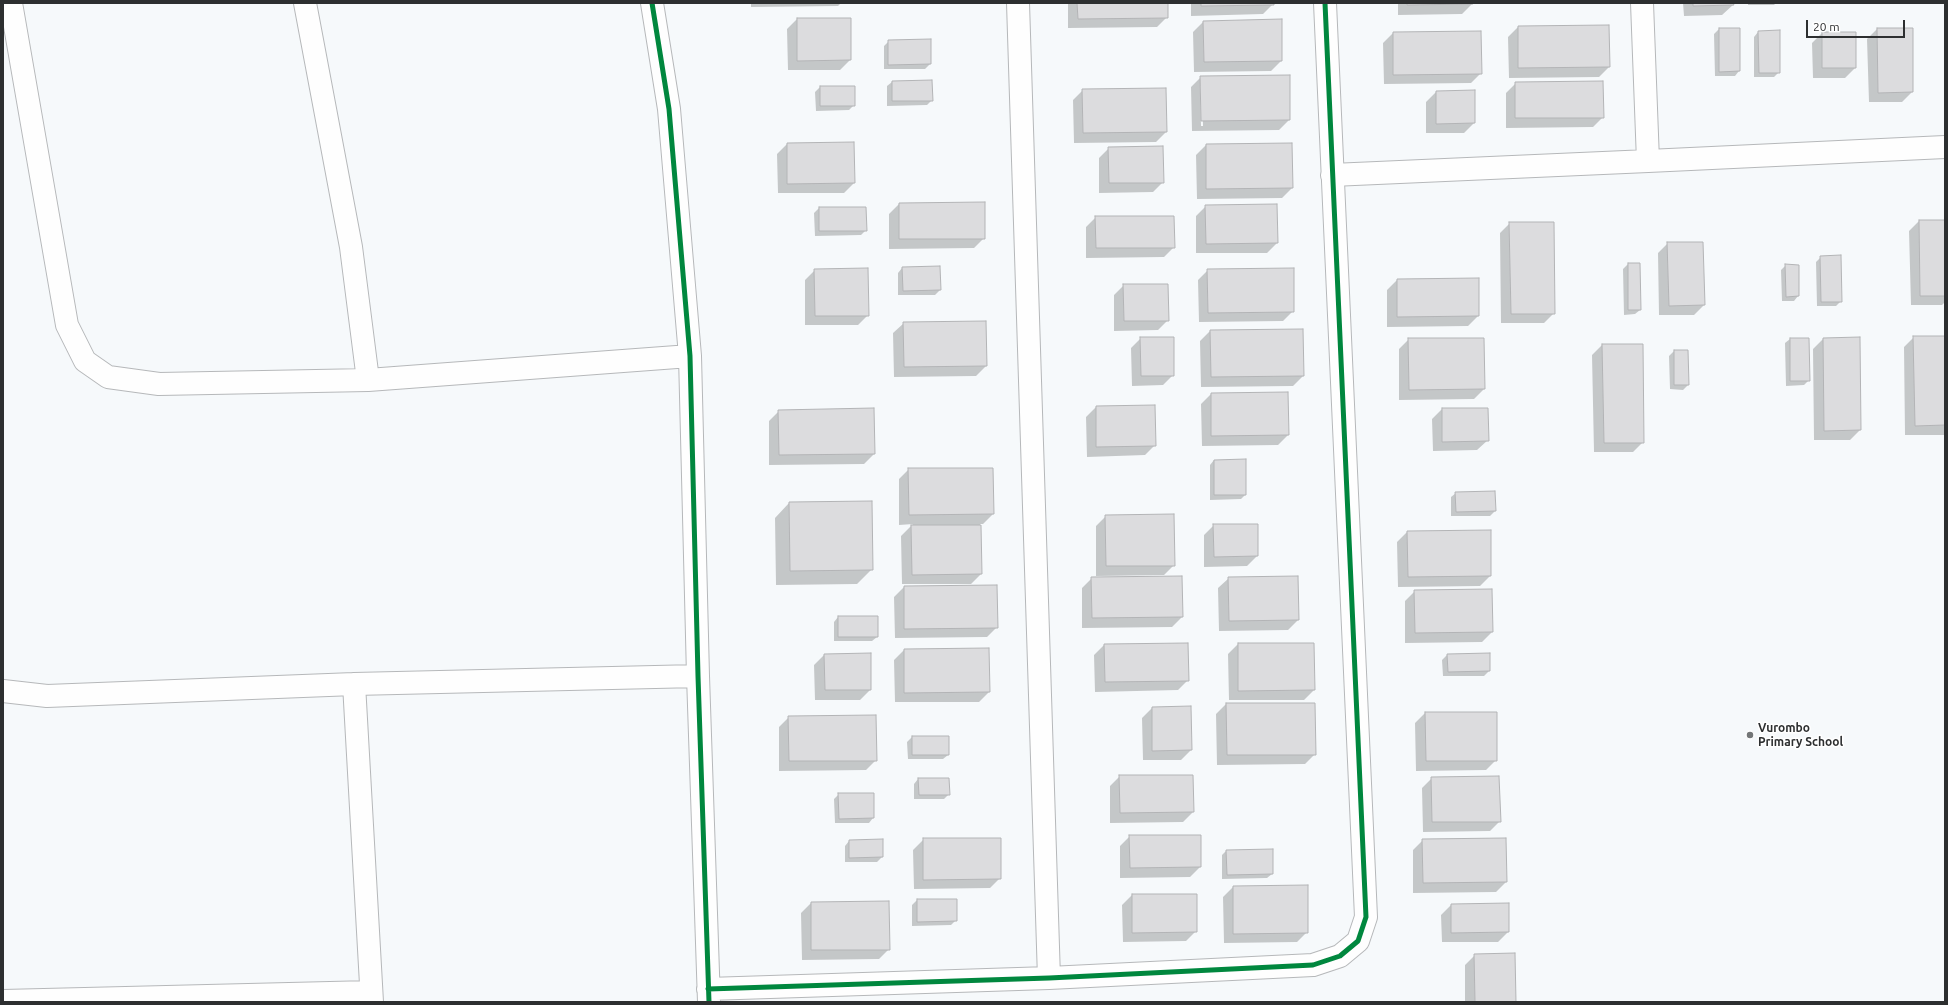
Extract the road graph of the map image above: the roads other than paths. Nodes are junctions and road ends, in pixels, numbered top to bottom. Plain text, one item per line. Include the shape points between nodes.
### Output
1 (11, 3) edge
2 (305, 3) edge
3 (652, 3) edge
4 (1018, 3) edge
5 (1325, 3) edge
6 (1642, 3) edge
7 (1945, 147) edge
8 (1648, 162) junction
9 (1332, 175) junction
10 (690, 356) junction
11 (368, 380) junction
12 (698, 676) junction
13 (354, 684) junction
14 (3, 692) edge
15 (1049, 978) junction
16 (709, 995) edge
17 (372, 997) edge
18 (3, 1001) edge

1 - 11 street via 67,325 85,361 108,377 159,384
2 - 11 street via 351,247
3 - 10 street via 669,109
4 - 15 street
5 - 9 street
6 - 8 street
7 - 8 street
8 - 9 street
9 - 15 street via 1366,917 1358,941 1340,956 1313,965
10 - 11 street
10 - 12 street
12 - 13 street
12 - 16 street
13 - 14 street via 46,696
13 - 17 street
15 - 16 street
17 - 18 street

